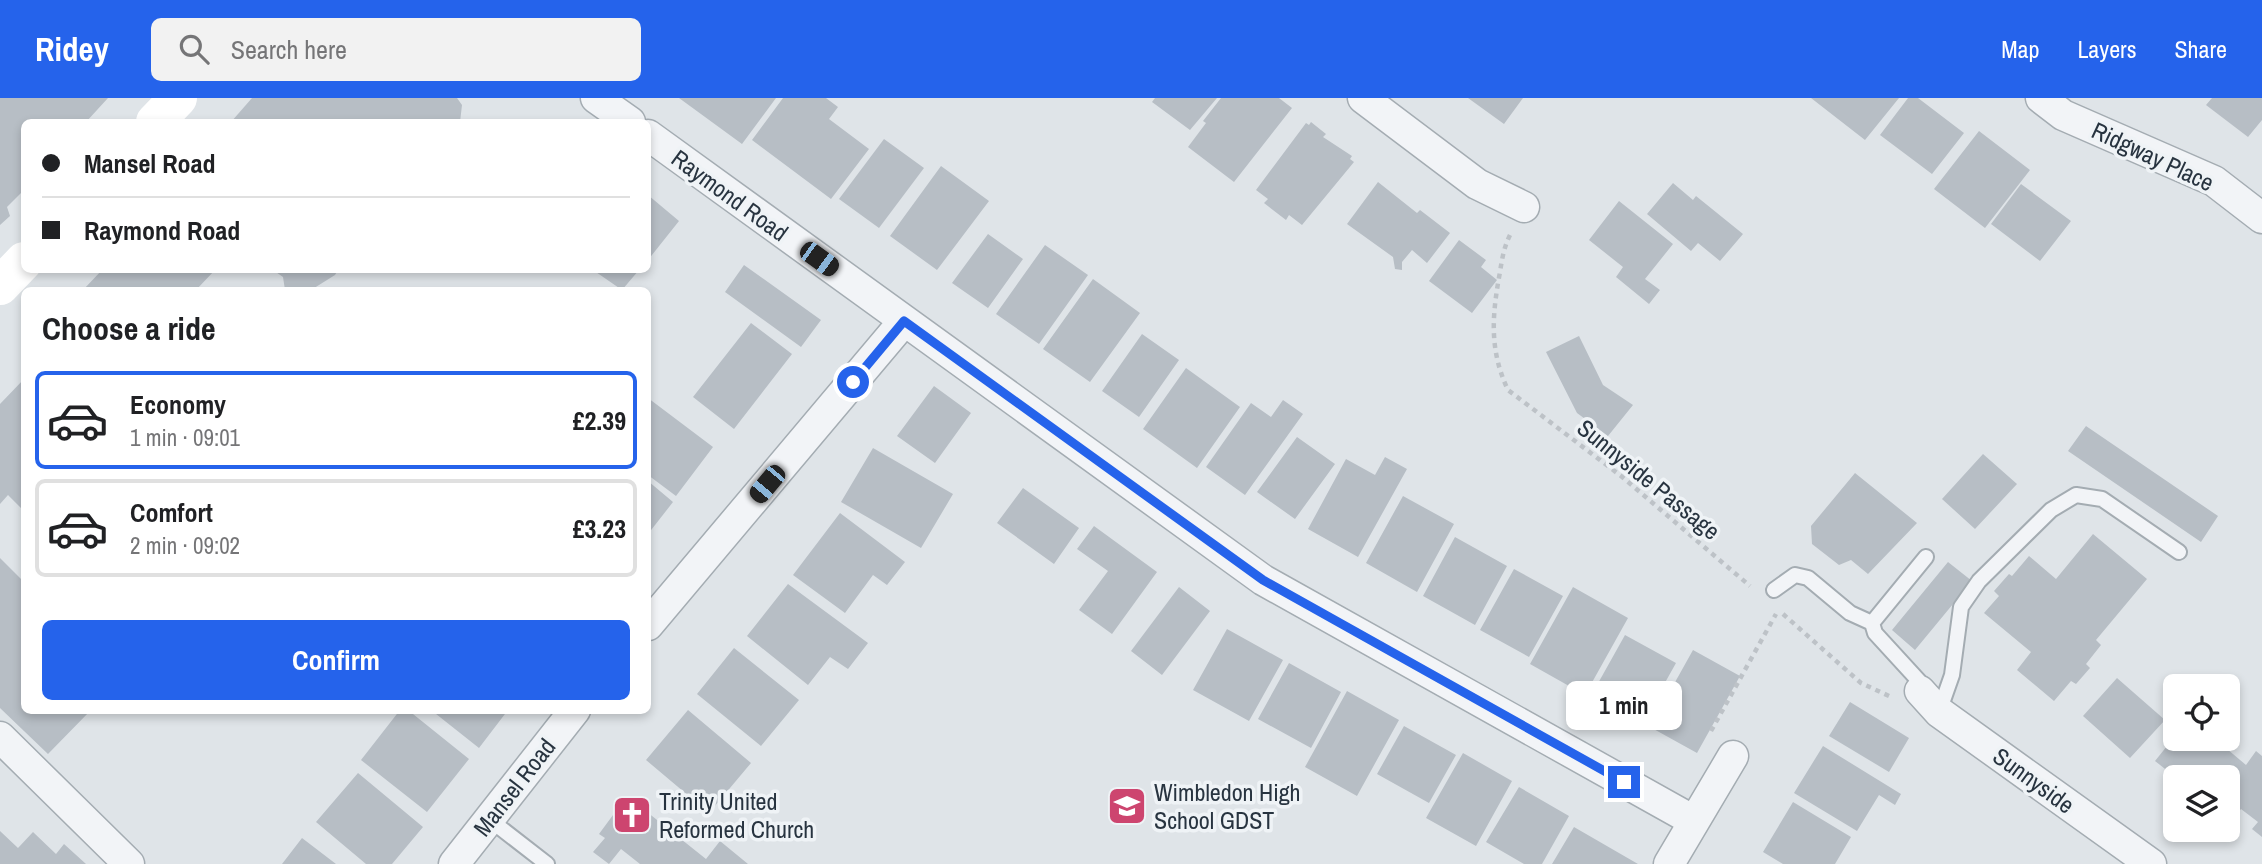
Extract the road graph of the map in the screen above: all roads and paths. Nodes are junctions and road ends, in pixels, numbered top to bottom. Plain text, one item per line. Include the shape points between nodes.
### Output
1 (178, 98) edge
2 (596, 98) edge
3 (1363, 98) edge
4 (2040, 98) edge
5 (158, 119) edge
6 (626, 119) edge
7 (651, 137) edge
8 (1524, 206) joint
9 (2262, 218) edge
10 (21, 264) edge
11 (0, 286) edge
12 (904, 321) junction
13 (2179, 552) dead end
14 (1926, 557) dead end
15 (1774, 590) dead end
16 (1757, 592) dead end
17 (1778, 610) dead end
18 (1775, 617) dead end
19 (651, 621) edge
20 (1872, 623) junction
21 (1929, 701) junction
22 (572, 714) edge
23 (0, 737) edge
24 (1733, 756) joint
25 (488, 819) junction
26 (1694, 821) junction
27 (129, 864) edge
28 (454, 864) edge
29 (547, 864) edge
30 (1669, 864) edge
31 (2151, 864) edge

1 - 5 main road
2 - 6 street
3 - 8 street via 1477,184
4 - 9 street, Ridgway Place via 2063,115 2214,181
7 - 12 street, Raymond Road
8 - 16 path, Sunnyside Passage via 1505,244 1494,303 1492,338 1508,390 1621,476
10 - 11 main road
12 - 19 street
12 - 26 street, Raymond Road via 1263,580
13 - 21 lane via 2102,499 2076,495 2051,510 1979,581 1961,607 1952,674
14 - 20 lane
15 - 20 lane via 1795,575 1808,578 1850,613
17 - 21 path via 1861,683 1900,700
18 - 24 path via 1707,738
20 - 21 lane via 1875,633 1919,681
21 - 31 street, Sunnyside
22 - 25 street, Mansel Road
23 - 27 street
24 - 26 street
25 - 28 street, Mansel Road
25 - 29 lane
26 - 30 street

